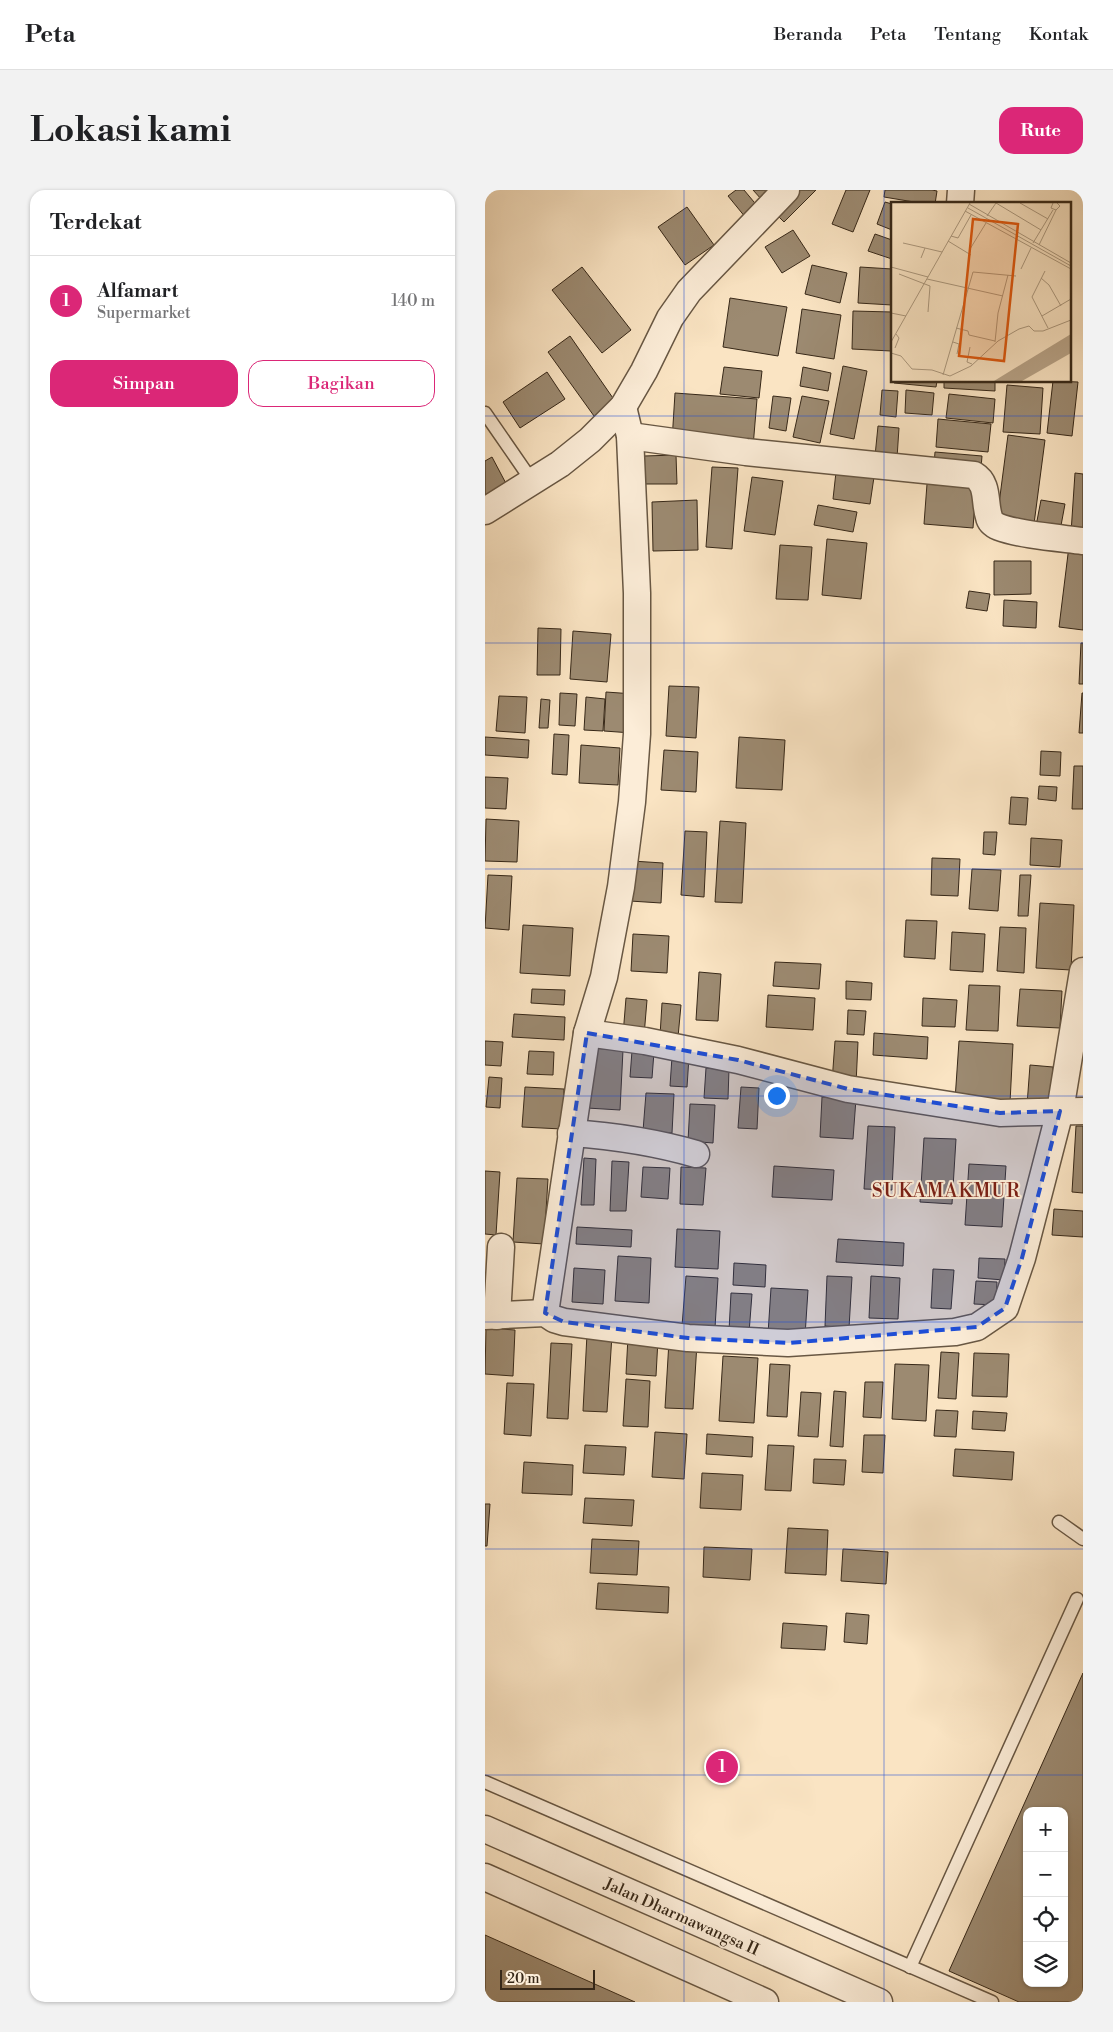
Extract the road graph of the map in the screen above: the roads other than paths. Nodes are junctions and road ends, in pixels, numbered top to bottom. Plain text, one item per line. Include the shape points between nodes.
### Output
1 (786, 190) edge
2 (623, 407) junction
3 (485, 413) edge
4 (630, 436) junction
5 (532, 481) junction
6 (485, 511) edge
7 (1083, 541) edge
8 (1083, 971) edge
9 (587, 1033) junction
10 (1072, 1111) edge
11 (571, 1133) junction
12 (696, 1154) dead end
13 (501, 1247) dead end
14 (545, 1313) junction
15 (491, 1316) edge
16 (1059, 1522) dead end
17 (1083, 1539) edge
18 (1077, 1599) dead end
19 (485, 1782) edge
20 (485, 1829) edge
21 (485, 1877) edge
22 (910, 1967) junction
23 (765, 2002) edge
24 (879, 2002) edge
25 (992, 2002) edge

1 - 2 street via 689,291 670,318
2 - 4 street
2 - 5 street via 590,440
3 - 5 lane
4 - 7 street via 746,452 974,475 984,484 989,518 993,524 1000,528
4 - 9 street via 637,593 637,734 621,887 603,977
5 - 6 street
8 - 10 street
9 - 10 street via 738,1060 848,1089 1000,1113
9 - 11 street
10 - 14 street via 1005,1308 977,1327 955,1332 789,1343 688,1338 564,1322
11 - 12 street via 613,1136
11 - 14 street
13 - 15 street
14 - 15 street
16 - 17 lane
18 - 22 lane
19 - 22 lane
20 - 24 street, Jalan Dharmawangsa II
21 - 23 street
22 - 25 lane

